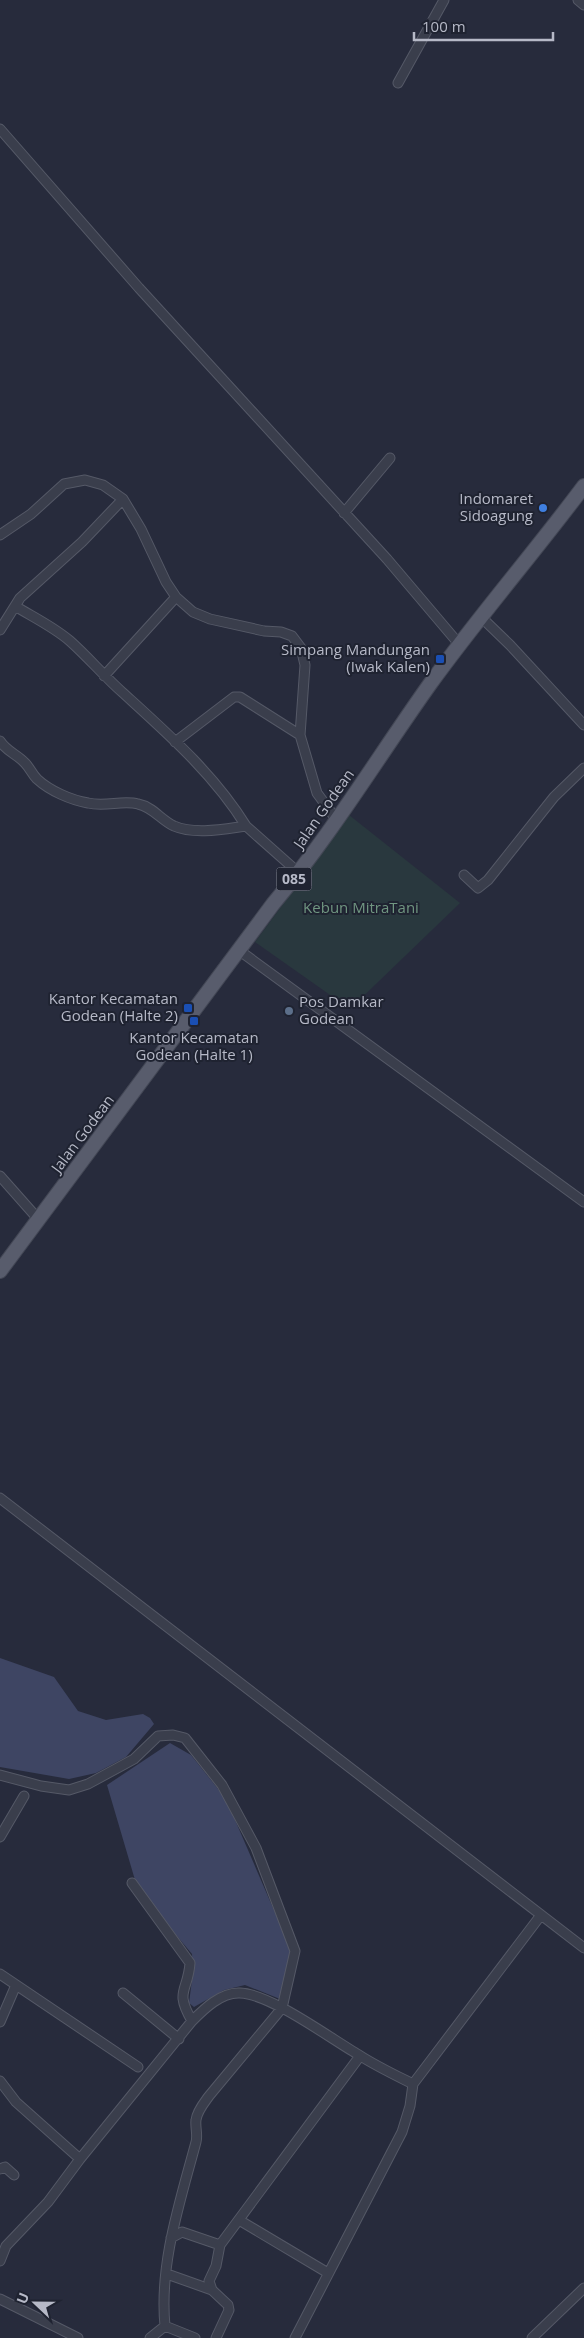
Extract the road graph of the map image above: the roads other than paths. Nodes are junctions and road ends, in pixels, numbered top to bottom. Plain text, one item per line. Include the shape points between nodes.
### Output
1 (444, 0) edge
2 (578, 0) edge
3 (584, 5) edge
4 (398, 83) dead end
5 (0, 129) edge
6 (390, 458) dead end
7 (584, 486) edge
8 (123, 500) junction
9 (344, 512) junction
10 (0, 535) edge
11 (176, 597) junction
12 (15, 606) junction
13 (480, 616) junction
14 (0, 630) edge
15 (460, 644) junction
16 (104, 676) junction
17 (584, 725) edge
18 (300, 735) junction
19 (0, 741) edge
20 (175, 742) junction
21 (584, 768) edge
22 (336, 819) junction
23 (246, 826) junction
24 (299, 873) junction
25 (464, 875) dead end
26 (240, 951) junction
27 (0, 1176) edge
28 (584, 1202) edge
29 (39, 1220) junction
30 (0, 1270) edge
31 (0, 1498) edge
32 (0, 1775) edge
33 (24, 1796) dead end
34 (0, 1837) edge
35 (132, 1883) dead end
36 (541, 1915) junction
37 (584, 1948) edge
38 (0, 1974) edge
39 (16, 1985) junction
40 (123, 1993) dead end
41 (282, 2008) junction
42 (192, 2021) junction
43 (0, 2022) edge
44 (179, 2039) junction
45 (360, 2056) junction
46 (138, 2067) dead end
47 (413, 2084) junction
48 (2, 2087) edge
49 (80, 2159) junction
50 (0, 2169) edge
51 (14, 2175) dead end
52 (239, 2220) junction
53 (171, 2238) junction
54 (220, 2245) junction
55 (0, 2261) edge
56 (328, 2273) junction
57 (167, 2274) junction
58 (584, 2288) edge
59 (212, 2290) junction
60 (0, 2299) edge
61 (165, 2326) junction
62 (78, 2338) edge
63 (150, 2338) edge
64 (195, 2338) edge
65 (216, 2338) edge
66 (295, 2338) edge
67 (532, 2338) edge

1 - 4 street
2 - 3 street
5 - 9 street
6 - 9 street
7 - 13 main road, Jalan Godean / 085
8 - 10 street via 103,485 85,480 68,482
8 - 11 street
8 - 12 street
9 - 15 street
11 - 16 street
11 - 18 street via 192,612 210,619 282,632 294,639 301,648 305,665
12 - 14 street
12 - 16 street via 69,640
13 - 15 main road, Jalan Godean / 085
13 - 17 street
15 - 22 main road, Jalan Godean / 085
16 - 20 street
18 - 20 street via 240,698 234,698
18 - 22 street via 317,793
19 - 23 street via 6,750 24,762 37,779 74,799 89,804 136,803 156,812 174,826 187,829
20 - 23 street via 201,768
21 - 25 street via 554,797 488,880 478,888
22 - 24 main road, Jalan Godean / 085
23 - 24 street
24 - 26 main road, Jalan Godean / 085
26 - 28 street
26 - 29 main road, Jalan Godean / 085
27 - 29 street
29 - 30 main road, Jalan Godean / 085
31 - 36 street
32 - 41 street via 69,1790 88,1784 134,1759 158,1736 186,1738 222,1785 256,1848 295,1951
33 - 34 street
35 - 42 street via 190,1963 183,1999
36 - 37 street
36 - 47 street
38 - 39 street
39 - 43 street
39 - 46 street
40 - 44 street
41 - 42 street via 240,1992 217,2000
41 - 45 street
41 - 53 street via 200,2108 196,2119 197,2137
42 - 44 street
44 - 49 street
45 - 47 street
45 - 52 street
47 - 56 street via 402,2132
48 - 49 street
49 - 55 street via 48,2202 6,2246
50 - 51 street via 5,2167
52 - 54 street
52 - 56 street
53 - 54 street via 182,2232
53 - 57 street
54 - 59 street via 209,2281
56 - 66 street
57 - 59 street
57 - 61 street via 163,2306
58 - 67 street
59 - 65 street via 224,2299 229,2310
60 - 62 street
61 - 63 street
61 - 64 street

